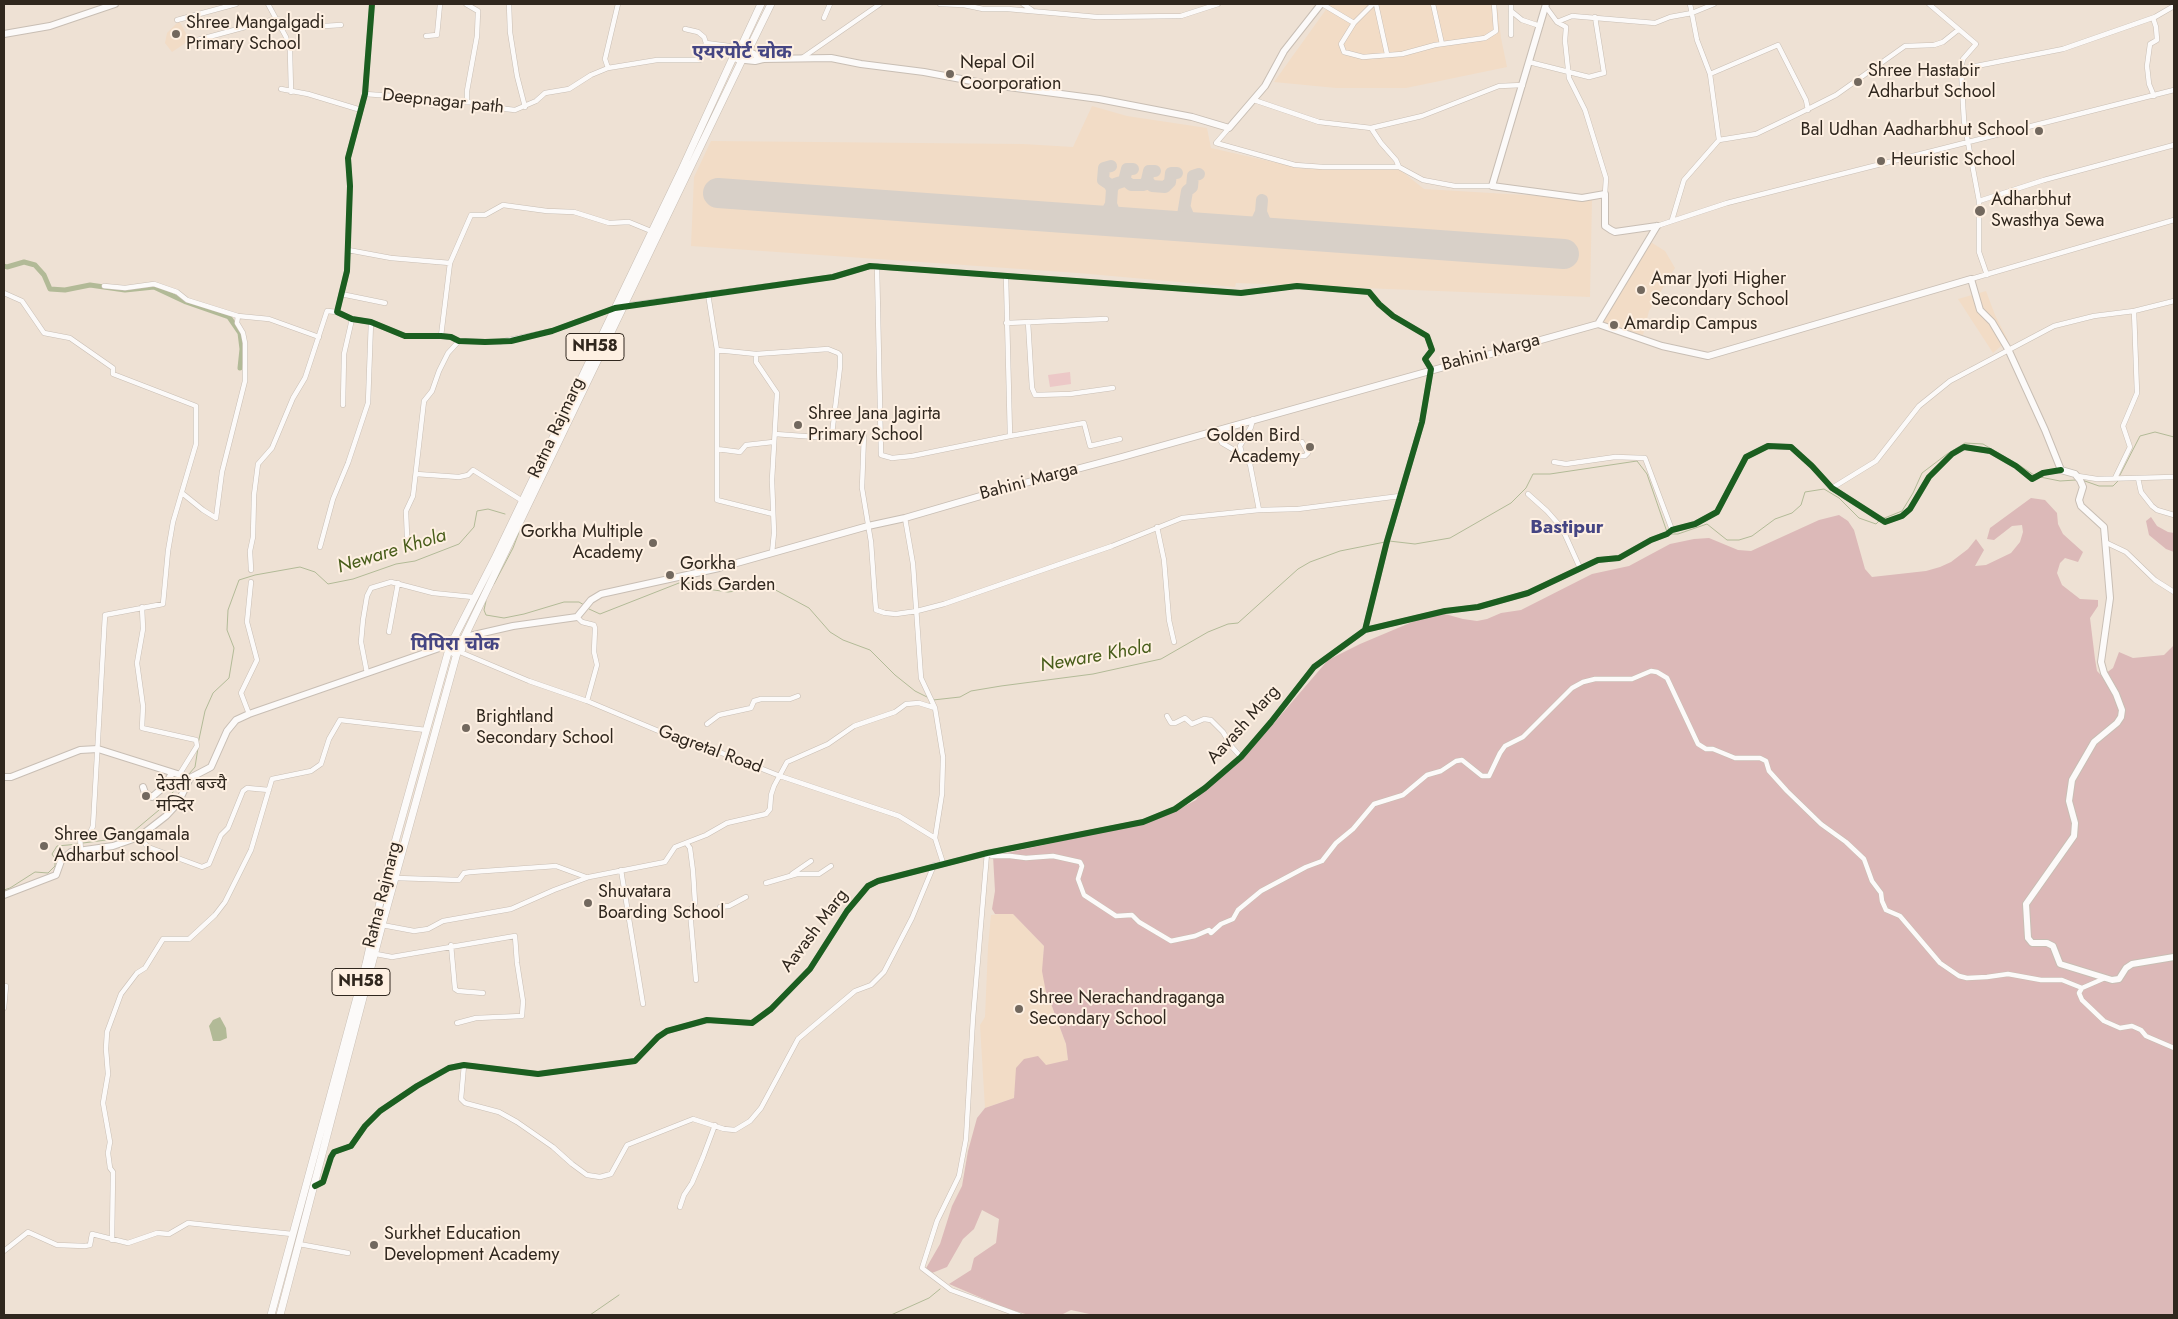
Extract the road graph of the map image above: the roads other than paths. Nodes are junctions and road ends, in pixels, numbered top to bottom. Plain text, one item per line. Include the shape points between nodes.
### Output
1 (115, 4) edge
2 (236, 4) edge
3 (268, 4) edge
4 (372, 4) edge
5 (440, 4) edge
6 (466, 4) edge
7 (509, 4) edge
8 (618, 4) edge
9 (761, 4) edge
10 (771, 4) edge
11 (830, 4) edge
12 (880, 4) edge
13 (940, 4) edge
14 (1022, 4) edge
15 (1218, 4) edge
16 (1321, 4) edge
17 (1375, 4) edge
18 (1433, 4) edge
19 (1494, 4) edge
20 (1511, 4) edge
21 (1690, 4) edge
22 (1714, 4) edge
23 (1929, 4) edge
24 (1546, 5) edge
25 (2174, 6) edge
26 (1033, 11) junction
27 (1511, 11) junction
28 (1692, 13) junction
29 (1594, 16) junction
30 (824, 18) dead end
31 (2153, 18) junction
32 (275, 19) junction
33 (177, 20) dead end
34 (1557, 22) junction
35 (1354, 23) junction
36 (341, 25) dead end
37 (1540, 26) junction
38 (685, 29) dead end
39 (1958, 30) junction
40 (4, 34) edge
41 (1511, 35) dead end
42 (426, 36) dead end
43 (190, 42) dead end
44 (706, 43) junction
45 (1442, 44) junction
46 (738, 51) junction
47 (748, 51) junction
48 (1387, 54) junction
49 (802, 58) junction
50 (764, 59) junction
51 (743, 60) junction
52 (1529, 62) junction
53 (608, 68) junction
54 (1961, 69) junction
55 (1568, 72) junction
56 (1710, 74) junction
57 (1522, 85) junction
58 (281, 90) dead end
59 (2174, 90) edge
60 (291, 92) junction
61 (365, 94) junction
62 (2154, 96) junction
63 (1254, 100) junction
64 (466, 102) junction
65 (525, 107) junction
66 (361, 110) junction
67 (1808, 110) junction
68 (1229, 128) junction
69 (1372, 128) junction
70 (1719, 140) junction
71 (1969, 143) junction
72 (2174, 146) edge
73 (1399, 168) junction
74 (1492, 186) junction
75 (1605, 194) junction
76 (1979, 201) junction
77 (1672, 220) junction
78 (2174, 220) edge
79 (1657, 226) junction
80 (651, 231) junction
81 (348, 250) junction
82 (450, 263) junction
83 (877, 266) junction
84 (1987, 275) junction
85 (1006, 276) junction
86 (1972, 280) junction
87 (104, 286) dead end
88 (4, 293) edge
89 (341, 294) junction
90 (708, 294) junction
91 (2174, 301) edge
92 (385, 302) dead end
93 (624, 306) junction
94 (615, 308) junction
95 (2134, 311) junction
96 (337, 312) junction
97 (238, 316) junction
98 (1106, 318) dead end
99 (352, 319) junction
100 (371, 322) junction
101 (1028, 322) junction
102 (1006, 324) junction
103 (1598, 324) junction
104 (441, 336) junction
105 (319, 337) junction
106 (459, 341) junction
107 (2008, 349) junction
108 (717, 350) junction
109 (756, 354) junction
110 (1431, 369) junction
111 (1113, 388) dead end
112 (343, 405) dead end
113 (1253, 420) junction
114 (1215, 431) junction
115 (775, 434) junction
116 (832, 434) junction
117 (1010, 436) junction
118 (1120, 439) dead end
119 (773, 442) junction
120 (1302, 442) dead end
121 (717, 449) junction
122 (1242, 454) junction
123 (1554, 462) dead end
124 (1250, 464) junction
125 (2061, 470) junction
126 (416, 474) junction
127 (2078, 476) junction
128 (2174, 477) edge
129 (2116, 478) junction
130 (2138, 478) junction
131 (1832, 488) junction
132 (182, 494) junction
133 (1528, 494) dead end
134 (1400, 496) junction
135 (521, 500) junction
136 (1259, 510) junction
137 (773, 514) junction
138 (2174, 515) edge
139 (905, 518) junction
140 (868, 526) junction
141 (1156, 527) junction
142 (1672, 530) junction
143 (407, 536) dead end
144 (2106, 543) junction
145 (320, 547) dead end
146 (772, 553) junction
147 (1580, 568) junction
148 (251, 570) dead end
149 (251, 582) dead end
150 (398, 583) junction
151 (2174, 592) edge
152 (473, 597) junction
153 (142, 607) junction
154 (917, 611) junction
155 (577, 617) junction
156 (1365, 630) junction
157 (390, 632) dead end
158 (454, 638) junction
159 (464, 640) junction
160 (1174, 642) dead end
161 (448, 647) junction
162 (459, 652) junction
163 (367, 673) junction
164 (798, 696) dead end
165 (587, 701) junction
166 (935, 708) junction
167 (249, 714) junction
168 (1167, 716) dead end
169 (707, 724) dead end
170 (426, 730) junction
171 (98, 749) junction
172 (1241, 757) junction
173 (172, 773) junction
174 (180, 775) junction
175 (780, 776) junction
176 (4, 777) edge
177 (190, 778) junction
178 (143, 787) dead end
179 (269, 790) junction
180 (139, 837) junction
181 (935, 838) junction
182 (687, 844) junction
183 (81, 851) junction
184 (987, 853) junction
185 (811, 860) dead end
186 (943, 863) junction
187 (934, 865) junction
188 (831, 866) dead end
189 (621, 870) junction
190 (791, 875) junction
191 (589, 877) junction
192 (396, 878) junction
193 (766, 883) dead end
194 (4, 895) edge
195 (746, 897) dead end
196 (720, 908) dead end
197 (382, 925) junction
198 (451, 945) junction
199 (376, 954) junction
200 (2174, 957) edge
201 (2105, 978) junction
202 (696, 980) dead end
203 (4, 987) edge
204 (2082, 988) junction
205 (483, 993) dead end
206 (643, 1004) dead end
207 (4, 1008) edge
208 (457, 1023) dead end
209 (2174, 1048) edge
210 (464, 1065) junction
211 (715, 1126) junction
212 (315, 1186) junction
213 (680, 1207) dead end
214 (292, 1234) junction
215 (112, 1240) junction
216 (299, 1244) junction
217 (4, 1251) edge
218 (348, 1253) dead end
219 (1013, 1314) edge
220 (271, 1315) edge
221 (280, 1315) edge
222 (1019, 1315) edge

1 - 40 street via 50,26
2 - 33 street
3 - 32 street
4 - 61 street
5 - 42 street via 438,34
6 - 64 street via 478,11
7 - 65 street via 510,32
8 - 53 street via 605,60
9 - 46 main road, Ratna Rajmarg / NH58
10 - 47 main road, Ratna Rajmarg / NH58
11 - 30 street
12 - 49 street
13 - 26 street via 983,10
14 - 26 street
15 - 26 street via 1181,16 1098,16
16 - 35 street
16 - 63 street via 1284,51
17 - 35 street
17 - 48 street
18 - 45 street
19 - 45 street via 1496,31 1485,38
20 - 27 street
21 - 28 street
22 - 28 street
23 - 39 street
24 - 34 street
24 - 37 street
25 - 31 street
27 - 37 street via 1522,20
27 - 41 street
28 - 29 street via 1655,23
28 - 56 street via 1697,40
29 - 34 street via 1572,16
29 - 55 street via 1604,73 1589,77
31 - 54 street via 2063,49
31 - 62 street via 2157,40 2150,44 2147,66
32 - 36 street via 324,26
32 - 43 street
32 - 60 street via 290,51
34 - 55 street via 1566,27
35 - 48 street via 1341,44 1344,52 1363,57
37 - 52 street
38 - 44 street via 698,32
39 - 54 street via 1976,44 1963,59
39 - 67 street via 1934,45 1905,46 1836,96
44 - 46 street via 729,46
44 - 53 street, Deepnagar path via 700,60 657,60
45 - 48 street via 1402,54
46 - 47 main road
46 - 51 main road
46 - 80 main road, Ratna Rajmarg / NH58
47 - 50 street
47 - 51 main road, Ratna Rajmarg / NH58 via 749,55
49 - 50 street
49 - 68 street via 831,58 1099,99 1192,117
50 - 51 street via 755,62
51 - 93 main road, Ratna Rajmarg / NH58
52 - 55 street
52 - 57 street
53 - 65 street, Deepnagar path via 569,90 545,93
54 - 71 street via 1964,121
55 - 75 street via 1585,110 1606,178
56 - 67 street via 1778,45
56 - 70 street
57 - 69 street via 1499,86 1422,116
57 - 74 street
58 - 60 street
59 - 62 street
60 - 66 street
61 - 64 street, Deepnagar path via 421,98 433,105
61 - 66 street
62 - 71 street
63 - 68 street
63 - 69 street via 1319,122
64 - 65 street, Deepnagar path via 506,109
66 - 81 street via 348,158
67 - 70 street via 1756,134
68 - 73 street via 1216,144 1295,165
69 - 73 street
70 - 77 street via 1684,180
71 - 76 street
71 - 77 street via 1727,202
72 - 76 street via 2044,180
73 - 74 street via 1423,180 1455,186
74 - 75 street via 1582,198
75 - 79 street via 1605,226 1610,230
76 - 84 street via 1979,252
77 - 79 street
78 - 84 street
79 - 103 street
80 - 82 street via 629,222 609,223 574,212 504,205 486,215 471,215
80 - 94 main road, Ratna Rajmarg / NH58
81 - 82 street
81 - 89 street
82 - 104 street
83 - 85 street
83 - 90 street via 833,277
83 - 117 street via 881,455 892,458 912,456
84 - 86 street
85 - 102 street
85 - 110 street via 1241,293 1297,286 1369,292 1393,316 1427,336 1432,350 1425,359
86 - 103 street via 1708,356 1662,346
86 - 107 street via 1980,310 1992,322
87 - 97 street via 125,288 154,284 177,292 187,300
88 - 132 street via 22,301 44,333 70,338 113,368 113,374 196,406 196,444
89 - 92 street
89 - 96 street
90 - 93 street
90 - 108 street
91 - 95 street
93 - 94 street
93 - 159 main road, Ratna Rajmarg / NH58
94 - 106 street via 552,331 511,340
94 - 135 main road, Ratna Rajmarg / NH58
95 - 107 street via 2054,326
95 - 129 street via 2137,393 2123,426 2130,447
96 - 99 street
96 - 105 street via 327,311
97 - 105 street via 269,319
97 - 132 street via 237,323 245,343 245,381 222,472 216,518
98 - 101 street
99 - 100 street
99 - 112 street via 344,354
100 - 104 street via 405,336
100 - 145 street via 368,402 333,498
101 - 102 street
101 - 111 street via 1035,395
102 - 117 street
103 - 110 street, Bahini Marga
104 - 106 street
105 - 148 street via 308,370 277,438 258,464
106 - 126 street via 448,353 432,391 424,401
107 - 125 street
107 - 131 street via 1950,381 1919,406 1876,461
108 - 109 street
108 - 121 street
109 - 115 street via 756,362 777,392
109 - 116 street via 828,349 838,353 840,367
110 - 113 street, Bahini Marga
110 - 134 street via 1422,422
113 - 114 street, Bahini Marga
113 - 122 street via 1241,442
114 - 122 street via 1222,443
114 - 139 street, Bahini Marga
115 - 116 street via 816,437
115 - 119 street
116 - 140 street via 864,434 862,488
117 - 118 street via 1084,423 1090,446
119 - 121 street via 746,444 740,452
119 - 137 street
120 - 124 street via 1308,452 1305,456 1266,458 1253,460
121 - 137 street via 717,500
122 - 124 street
123 - 142 street via 1566,464 1615,457 1644,458
124 - 136 street
125 - 127 street
125 - 131 street via 2032,479 1990,451 1964,447 1929,477 1910,509 1902,516 1885,522
126 - 135 street via 459,477 473,470
126 - 143 street via 413,496 406,511
127 - 129 street
127 - 144 street via 2083,485 2080,504 2103,525
128 - 130 street
129 - 130 street
130 - 138 street via 2141,492 2152,506
131 - 142 street via 1791,447 1768,446 1746,457 1717,512 1695,524
132 - 153 street via 168,551 163,604
133 - 147 street via 1562,528
134 - 136 street via 1298,509
134 - 156 street
135 - 152 main road, Ratna Rajmarg / NH58
136 - 141 street via 1182,518
137 - 146 street
139 - 140 street, Bahini Marga
139 - 154 street
140 - 146 street, Bahini Marga
140 - 154 street via 876,610 896,614
141 - 154 street via 1025,577
141 - 160 street via 1164,560
142 - 147 street via 1619,558 1598,560
144 - 151 street via 2126,552 2155,580
144 - 201 street via 2110,598 2102,666 2120,702 2121,717 2094,742 2072,780 2069,801 2075,823 2074,836 2025,909 2030,942 2051,944 2060,964
146 - 155 street, Bahini Marga via 601,594 586,604
147 - 156 street via 1528,593 1478,607 1445,611
149 - 167 street via 247,622 257,660 241,693
150 - 152 street via 433,594
150 - 157 street
150 - 163 street via 371,588 367,596 361,642
152 - 158 main road, Ratna Rajmarg / NH58
153 - 171 street via 105,615
153 - 174 street via 143,629 138,662 142,728 196,740 197,746
154 - 166 street via 921,678
155 - 159 street via 513,626
155 - 165 street via 595,628 597,665
156 - 172 street, Aavash Marg via 1314,666
158 - 159 main road
158 - 161 main road, Ratna Rajmarg / NH58
159 - 162 main road, Ratna Rajmarg / NH58
161 - 162 main road
161 - 163 street
161 - 170 main road, Ratna Rajmarg / NH58
162 - 165 street, Gagretal Road
162 - 192 main road, Ratna Rajmarg / NH58
163 - 167 street
164 - 169 street via 754,701 751,708 719,715
165 - 175 street, Gagretal Road
166 - 175 street via 911,702 895,712 854,726 828,744 787,762
166 - 181 street via 944,770
167 - 177 street via 236,720 228,731 211,767
168 - 172 street via 1171,723 1185,718 1192,724 1211,720
170 - 179 street via 340,720 329,739 321,764 311,771 272,779
170 - 214 main road, Ratna Rajmarg / NH58
171 - 173 street
171 - 176 street via 80,750
171 - 183 street via 94,826 90,834 80,837
172 - 184 street, Aavash Marg via 1191,800 1143,822
173 - 174 street
173 - 178 street via 152,797 144,793
174 - 177 street
175 - 181 street, Gagretal Road via 892,813
175 - 182 street via 766,814 727,823
177 - 180 street via 178,803
179 - 180 street via 248,788 243,791 209,864 202,867 148,848
179 - 215 street via 251,850 225,902 189,939 163,939 145,968 121,994 107,1032 108,1074 103,1103 113,1172
180 - 183 street via 113,846
181 - 186 street
182 - 189 street via 675,847 664,862
182 - 202 street via 693,871 695,903 690,911
183 - 194 street via 71,852 61,861 56,875
184 - 186 street, Aavash Marg
184 - 204 street via 1026,858 1053,856 1080,862 1078,879 1084,894 1116,916 1132,915 1171,941 1209,930 1212,933 1233,919 1238,910 1261,891 1322,861 1374,804 1403,795 1427,775 1456,761 1462,760 1482,776 1489,776 1505,746 1523,737 1572,688 1596,679 1632,679 1652,671 1663,674 1671,682 1698,744 1735,758 1766,761 1769,771 1787,791 1864,859 1886,910 1900,916 1932,954 1953,972 1967,978 2008,974 2062,980
184 - 219 street via 972,1018 966,1139 959,1176 937,1221 922,1268 951,1290
185 - 190 street
186 - 187 street, Aavash Marg
187 - 210 street, Aavash Marg via 886,877 868,886 810,969 756,1022 742,1024 707,1020 667,1031 635,1061 538,1074
187 - 211 street via 912,918 884,972 798,1039 761,1108 750,1121 735,1130
188 - 190 street via 819,874
189 - 191 street
189 - 206 street
190 - 193 street
191 - 192 street via 556,866 464,873 459,880
191 - 197 street via 510,909 443,921 428,929 414,931
192 - 197 main road, Ratna Rajmarg / NH58
195 - 196 street
197 - 199 main road, Ratna Rajmarg / NH58
198 - 199 street via 392,956
198 - 205 street via 455,989
198 - 208 street via 515,936 524,1001 522,1016 476,1018
199 - 212 main road, Ratna Rajmarg / NH58
200 - 201 street via 2132,964 2117,979
201 - 204 street
203 - 207 street
204 - 209 street via 2079,993 2082,1000 2104,1021 2120,1028 2132,1026
210 - 211 street via 461,1100 518,1122 587,1175 600,1177 611,1174 627,1145 635,1141 693,1120
210 - 212 street, Aavash Marg via 438,1073 380,1111 351,1146 334,1152 323,1182
211 - 213 street
212 - 216 main road, Ratna Rajmarg / NH58
214 - 215 street via 188,1223 169,1234 157,1234 128,1243
214 - 220 main road, Ratna Rajmarg / NH58
215 - 217 street via 92,1234 90,1245 57,1244 28,1232
216 - 218 street
216 - 221 main road, Ratna Rajmarg / NH58
219 - 222 street

